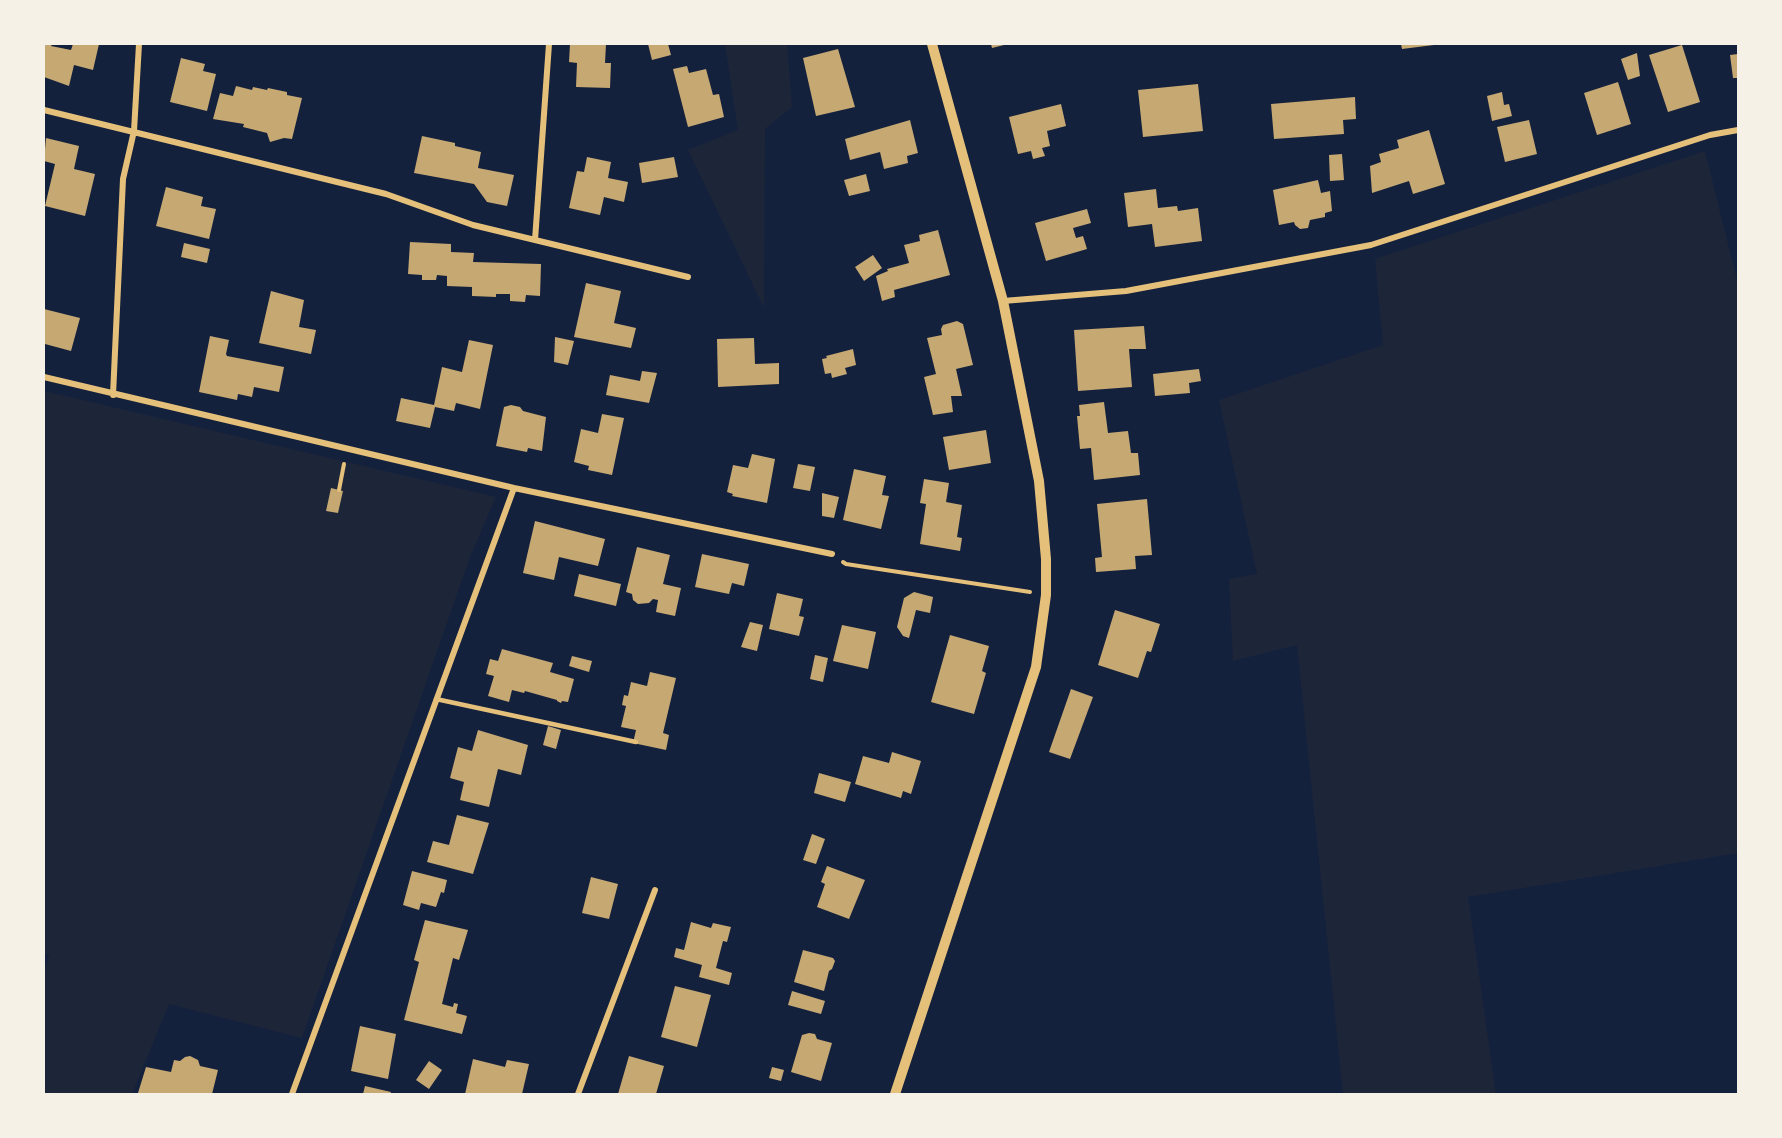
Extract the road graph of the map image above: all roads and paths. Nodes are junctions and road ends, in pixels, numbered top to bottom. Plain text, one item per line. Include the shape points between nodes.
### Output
1 (139, 44) edge
2 (549, 44) edge
3 (932, 44) edge
4 (44, 110) edge
5 (1738, 130) edge
6 (135, 131) junction
7 (535, 240) junction
8 (688, 277) dead end
9 (1004, 301) junction
10 (44, 377) edge
11 (113, 395) junction
12 (347, 449) junction
13 (514, 488) junction
14 (339, 490) dead end
15 (832, 554) joint
16 (1046, 595) junction
17 (436, 699) junction
18 (636, 742) dead end
19 (654, 890) dead end
20 (292, 1095) edge
21 (578, 1095) edge
22 (895, 1095) edge

1 - 6 street
2 - 7 street
3 - 9 street
4 - 6 street
5 - 9 street via 1710,135 1371,245 1126,291
6 - 7 street via 386,194 473,225
6 - 11 street via 123,179
7 - 8 street
9 - 16 street via 1039,481
10 - 11 street
11 - 12 street
12 - 13 street
12 - 14 path
13 - 15 street
13 - 17 street
15 - 16 path via 846,564
16 - 22 street via 1036,667
17 - 18 lane
17 - 20 street
19 - 21 street

